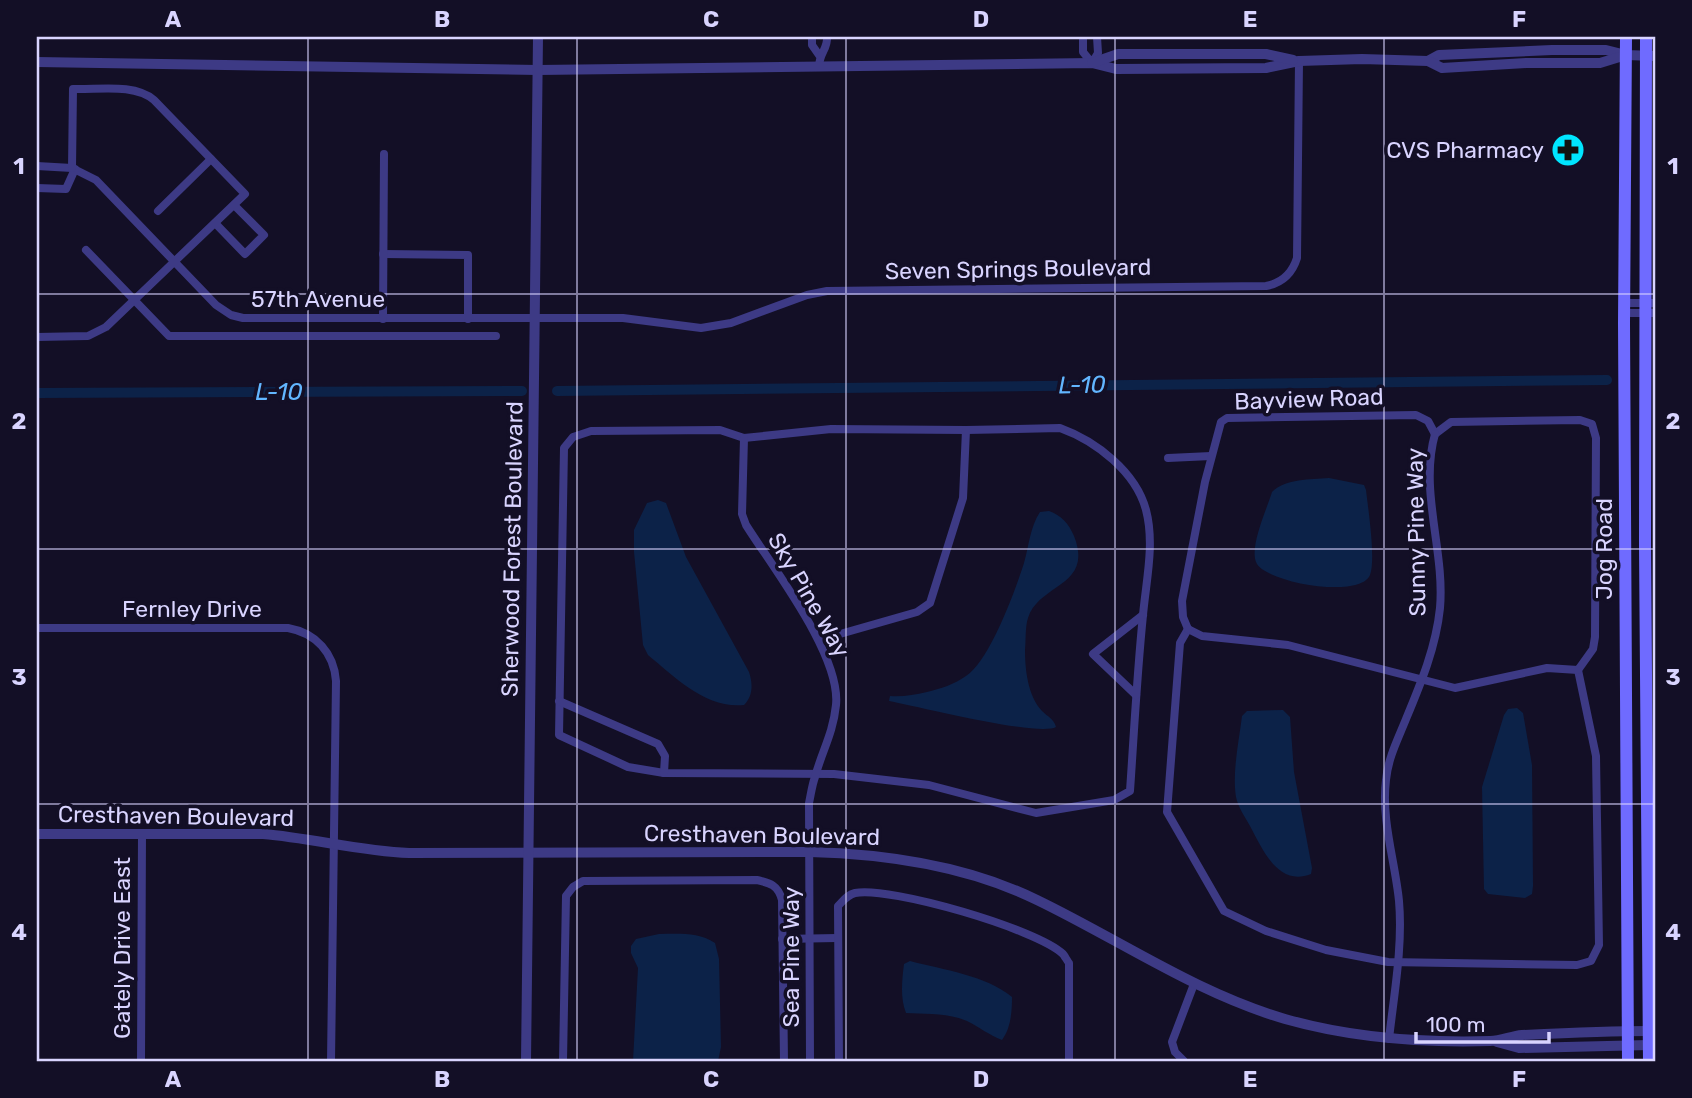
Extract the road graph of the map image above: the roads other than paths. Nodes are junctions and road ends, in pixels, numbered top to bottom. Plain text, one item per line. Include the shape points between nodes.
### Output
1 (538, 37) edge
2 (812, 37) edge
3 (827, 37) edge
4 (1083, 37) edge
5 (1097, 37) edge
6 (1626, 37) edge
7 (1646, 37) edge
8 (1626, 55) junction
9 (1650, 56) edge
10 (819, 61) junction
11 (1299, 61) junction
12 (37, 62) edge
13 (1092, 63) junction
14 (538, 70) junction
15 (384, 154) dead end
16 (211, 159) junction
17 (37, 166) edge
18 (74, 169) junction
19 (37, 188) edge
20 (234, 205) junction
21 (158, 211) dead end
22 (215, 223) junction
23 (86, 250) dead end
24 (383, 254) junction
25 (175, 262) junction
26 (134, 301) junction
27 (1624, 308) junction
28 (1650, 308) edge
29 (468, 318) junction
30 (536, 318) junction
31 (383, 319) junction
32 (496, 336) dead end
33 (37, 337) edge
34 (966, 430) junction
35 (1435, 433) junction
36 (744, 438) junction
37 (1211, 456) junction
38 (1168, 458) dead end
39 (1645, 545) junction
40 (1626, 546) junction
41 (1143, 615) junction
42 (37, 628) edge
43 (1188, 629) junction
44 (819, 640) junction
45 (1578, 670) junction
46 (1422, 680) junction
47 (1136, 695) junction
48 (559, 701) junction
49 (664, 773) junction
50 (815, 775) junction
51 (37, 834) edge
52 (142, 834) junction
53 (334, 845) junction
54 (810, 852) junction
55 (529, 853) junction
56 (810, 937) junction
57 (837, 938) junction
58 (782, 939) junction
59 (1396, 964) junction
60 (1194, 984) junction
61 (1627, 1031) junction
62 (1652, 1031) edge
63 (1390, 1039) junction
64 (1494, 1041) junction
65 (1652, 1045) edge
66 (1628, 1046) junction
67 (141, 1061) edge
68 (331, 1061) edge
69 (526, 1061) edge
70 (562, 1061) edge
71 (784, 1061) edge
72 (810, 1061) edge
73 (839, 1061) edge
74 (1069, 1061) edge
75 (1184, 1061) edge
76 (1628, 1061) edge
77 (1649, 1061) edge

1 - 14 street, Sherwood Forest Boulevard
2 - 10 street
3 - 10 street
4 - 13 street via 1083,52
5 - 13 street via 1098,53
6 - 8 main road, Jog Road
7 - 9 main road, Jog Road
8 - 9 street
8 - 11 street via 1606,50 1525,51 1439,55 1428,61
8 - 27 main road, Jog Road
9 - 28 main road, Jog Road
10 - 13 street
10 - 14 street
11 - 13 street via 1266,54 1118,54
11 - 30 street, Seven Springs Boulevard via 1298,251 1292,270 1272,285 827,291 731,323 701,328 623,318
12 - 14 street
14 - 30 street, Sherwood Forest Boulevard
15 - 24 street
16 - 18 street via 144,93 73,89
16 - 20 street via 245,194
16 - 21 street
17 - 18 street
18 - 19 street via 66,189
18 - 25 street, 57th Avenue via 96,180
20 - 22 street
20 - 22 street via 264,235 245,254
22 - 25 street
23 - 26 street
24 - 29 street via 468,255
24 - 31 street
25 - 26 street
25 - 31 street, 57th Avenue via 220,309 237,317
26 - 32 street via 169,336
26 - 33 street via 94,334
27 - 28 street
27 - 40 main road, Jog Road
28 - 39 main road, Jog Road
29 - 30 street, 57th Avenue
29 - 31 street, 57th Avenue
30 - 55 street, Sherwood Forest Boulevard
34 - 36 street via 831,429
34 - 41 street via 1060,428 1079,435 1133,480 1146,508 1151,535
34 - 44 street via 962,498 930,603 917,612
35 - 37 street, Bayview Road via 1428,421 1416,415 1227,418 1221,422
35 - 45 street via 1451,422 1580,420 1592,424 1596,438 1595,637
35 - 46 street, Sunny Pine Way via 1430,487 1440,608
36 - 44 street, Sky Pine Way via 746,525
36 - 48 street via 720,430 591,432 573,437 564,448
37 - 38 street
37 - 43 street, Bayview Road via 1182,601
39 - 40 main road
39 - 62 main road, Jog Road
40 - 61 main road, Jog Road
41 - 47 street
41 - 47 street via 1093,654
42 - 53 street, Fernley Drive via 288,628 317,641 332,662 336,681
43 - 46 street via 1202,636 1288,645
43 - 59 street via 1180,642 1167,812 1224,911 1266,931 1326,950
44 - 50 street, Sky Pine Way via 837,690 830,740
45 - 46 street via 1547,668 1455,688
45 - 59 street via 1596,757 1599,946 1591,961 1577,965
46 - 59 street, Sunny Pine Way via 1386,777 1385,808 1399,903
47 - 50 street via 1130,791 1114,800 1036,813 929,785
48 - 49 street via 658,744 665,756
48 - 49 street via 559,735 628,767
49 - 50 street
50 - 54 street, Sky Pine Way via 808,823
51 - 52 street, Cresthaven Boulevard
52 - 53 street, Cresthaven Boulevard via 263,834
52 - 67 street, Gately Drive East
53 - 55 street, Cresthaven Boulevard via 382,852
53 - 68 street
54 - 55 street, Cresthaven Boulevard
54 - 56 street, Sea Pine Way
54 - 60 street, Cresthaven Boulevard via 912,861 1001,886 1035,898
55 - 69 street, Sherwood Forest Boulevard
56 - 57 street
56 - 58 street
56 - 72 street, Sea Pine Way
57 - 73 street
57 - 74 street via 838,906 847,896 873,893 935,903 1051,947 1069,963
58 - 70 street via 782,900 772,883 583,881 566,896
58 - 71 street
59 - 63 street, Sunny Pine Way
60 - 63 street, Cresthaven Boulevard via 1286,1019
60 - 75 street via 1172,1042
61 - 62 street, Cresthaven Boulevard
61 - 64 street, Cresthaven Boulevard
61 - 66 main road, Jog Road
62 - 65 main road, Jog Road
63 - 64 street, Cresthaven Boulevard
64 - 66 street, Cresthaven Boulevard via 1520,1048
65 - 66 street, Cresthaven Boulevard
65 - 77 main road, Jog Road
66 - 76 main road, Jog Road

